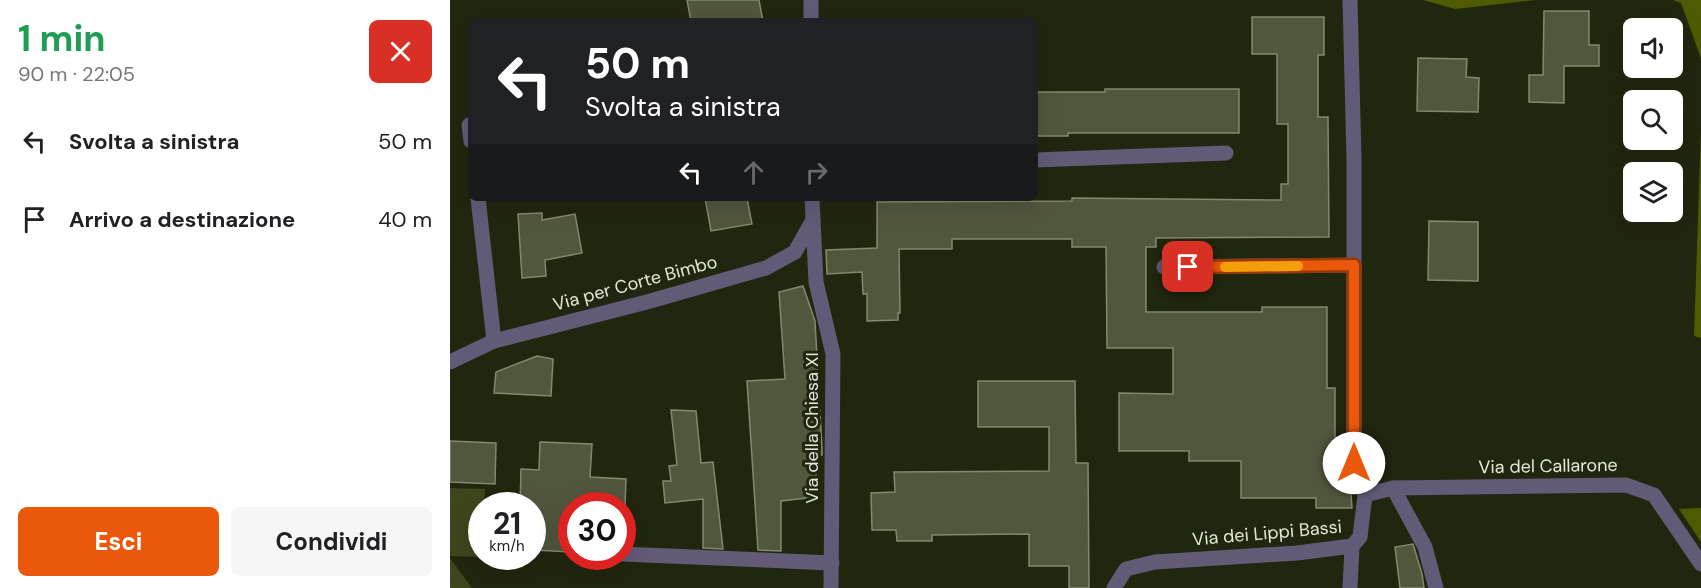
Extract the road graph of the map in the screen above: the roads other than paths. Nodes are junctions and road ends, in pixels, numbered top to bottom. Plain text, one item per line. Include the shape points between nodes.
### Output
1 (811, 0) edge
2 (1350, 0) edge
3 (811, 18) edge
4 (1226, 153) dead end
5 (1038, 160) edge
6 (477, 201) edge
7 (813, 201) edge
8 (813, 220) junction
9 (1354, 265) junction
10 (1164, 267) dead end
11 (494, 341) junction
12 (450, 362) edge
13 (1393, 488) junction
14 (1365, 495) junction
15 (1352, 546) junction
16 (636, 555) edge
17 (831, 562) junction
18 (1701, 564) edge
19 (831, 588) edge
20 (1113, 588) edge
21 (1350, 588) edge
22 (1436, 588) edge

1 - 3 street
2 - 9 street, Via dei Lippi Bassi
4 - 5 street
6 - 11 street
7 - 8 street, Via della Chiesa XI
8 - 11 street, Via per Corte Bimbo via 795,252 766,268
8 - 17 street, Via della Chiesa XI via 816,282 833,354
9 - 10 street
9 - 14 street, Via dei Lippi Bassi via 1354,463
11 - 12 street, Via per Corte Bimbo
13 - 14 street, Via del Callarone
13 - 18 street, Via del Callarone via 1626,485 1654,495
13 - 22 street via 1425,547
14 - 15 street, Via dei Lippi Bassi via 1360,537
15 - 20 street, Via dei Lippi Bassi via 1155,562 1126,569
15 - 21 street
16 - 17 street
17 - 19 street, Via della Chiesa XI

